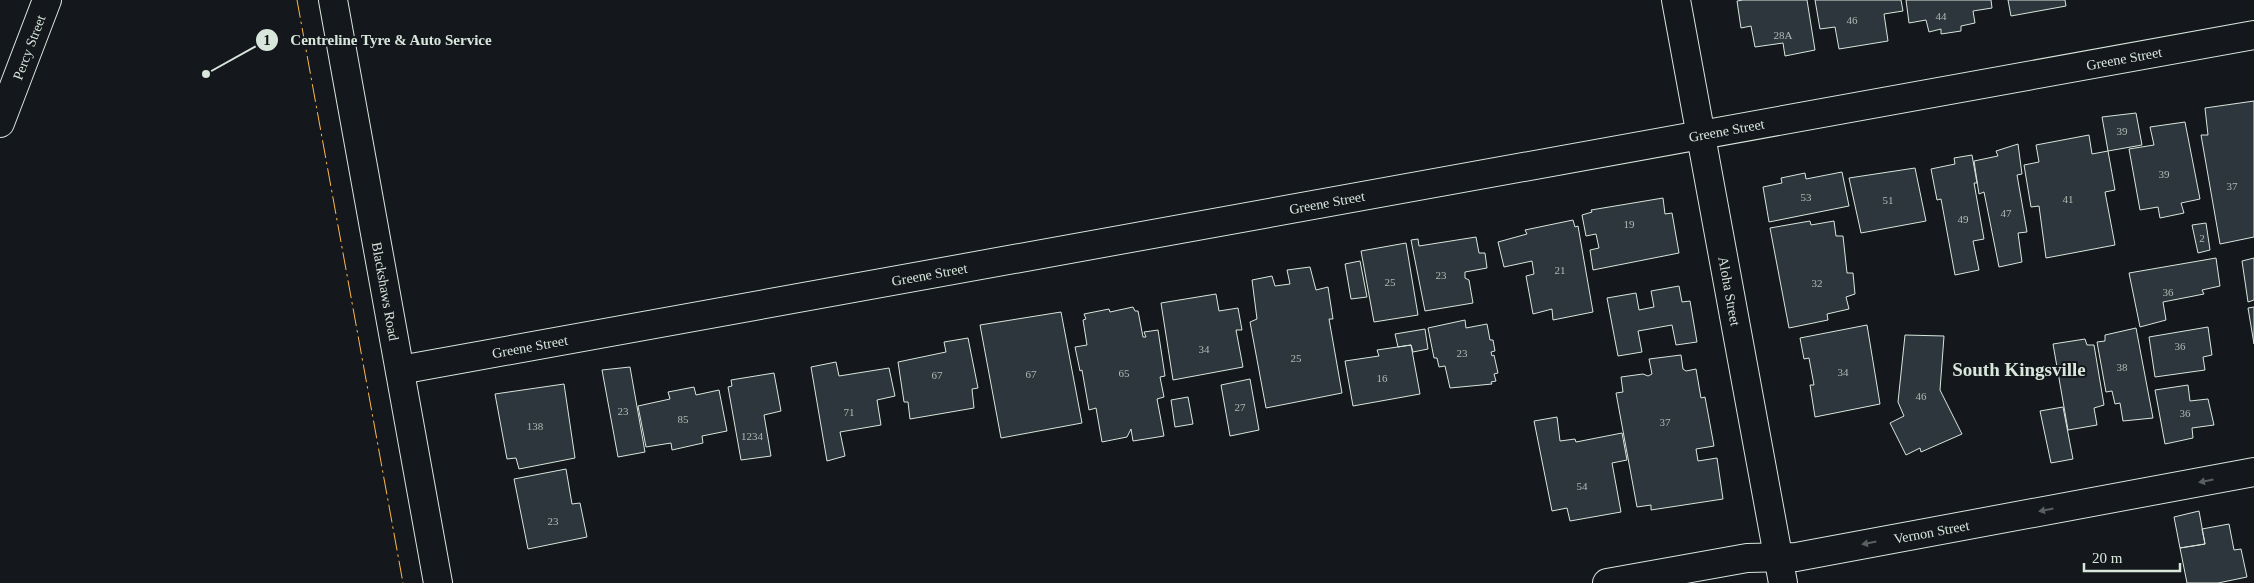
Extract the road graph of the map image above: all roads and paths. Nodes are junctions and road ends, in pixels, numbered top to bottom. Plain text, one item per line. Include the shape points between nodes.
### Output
1 (47, 0) edge
2 (333, 0) edge
3 (1676, 0) edge
4 (2254, 35) edge
5 (0, 123) edge
6 (1700, 136) junction
7 (400, 370) junction
8 (2254, 472) edge
9 (1777, 557) junction
10 (438, 583) edge
11 (1607, 583) edge
12 (1782, 583) edge

1 - 5 street, Percy Street
2 - 7 street, Blackshaws Road
3 - 6 street, Aloha Street
4 - 6 street, Greene Street
6 - 7 street, Greene Street
6 - 9 street, Aloha Street
7 - 10 street, Blackshaws Road
8 -> 9 street, Vernon Street via 1796,557
9 - 11 street, Vernon Street via 1747,558
9 - 12 street, Aloha Street

